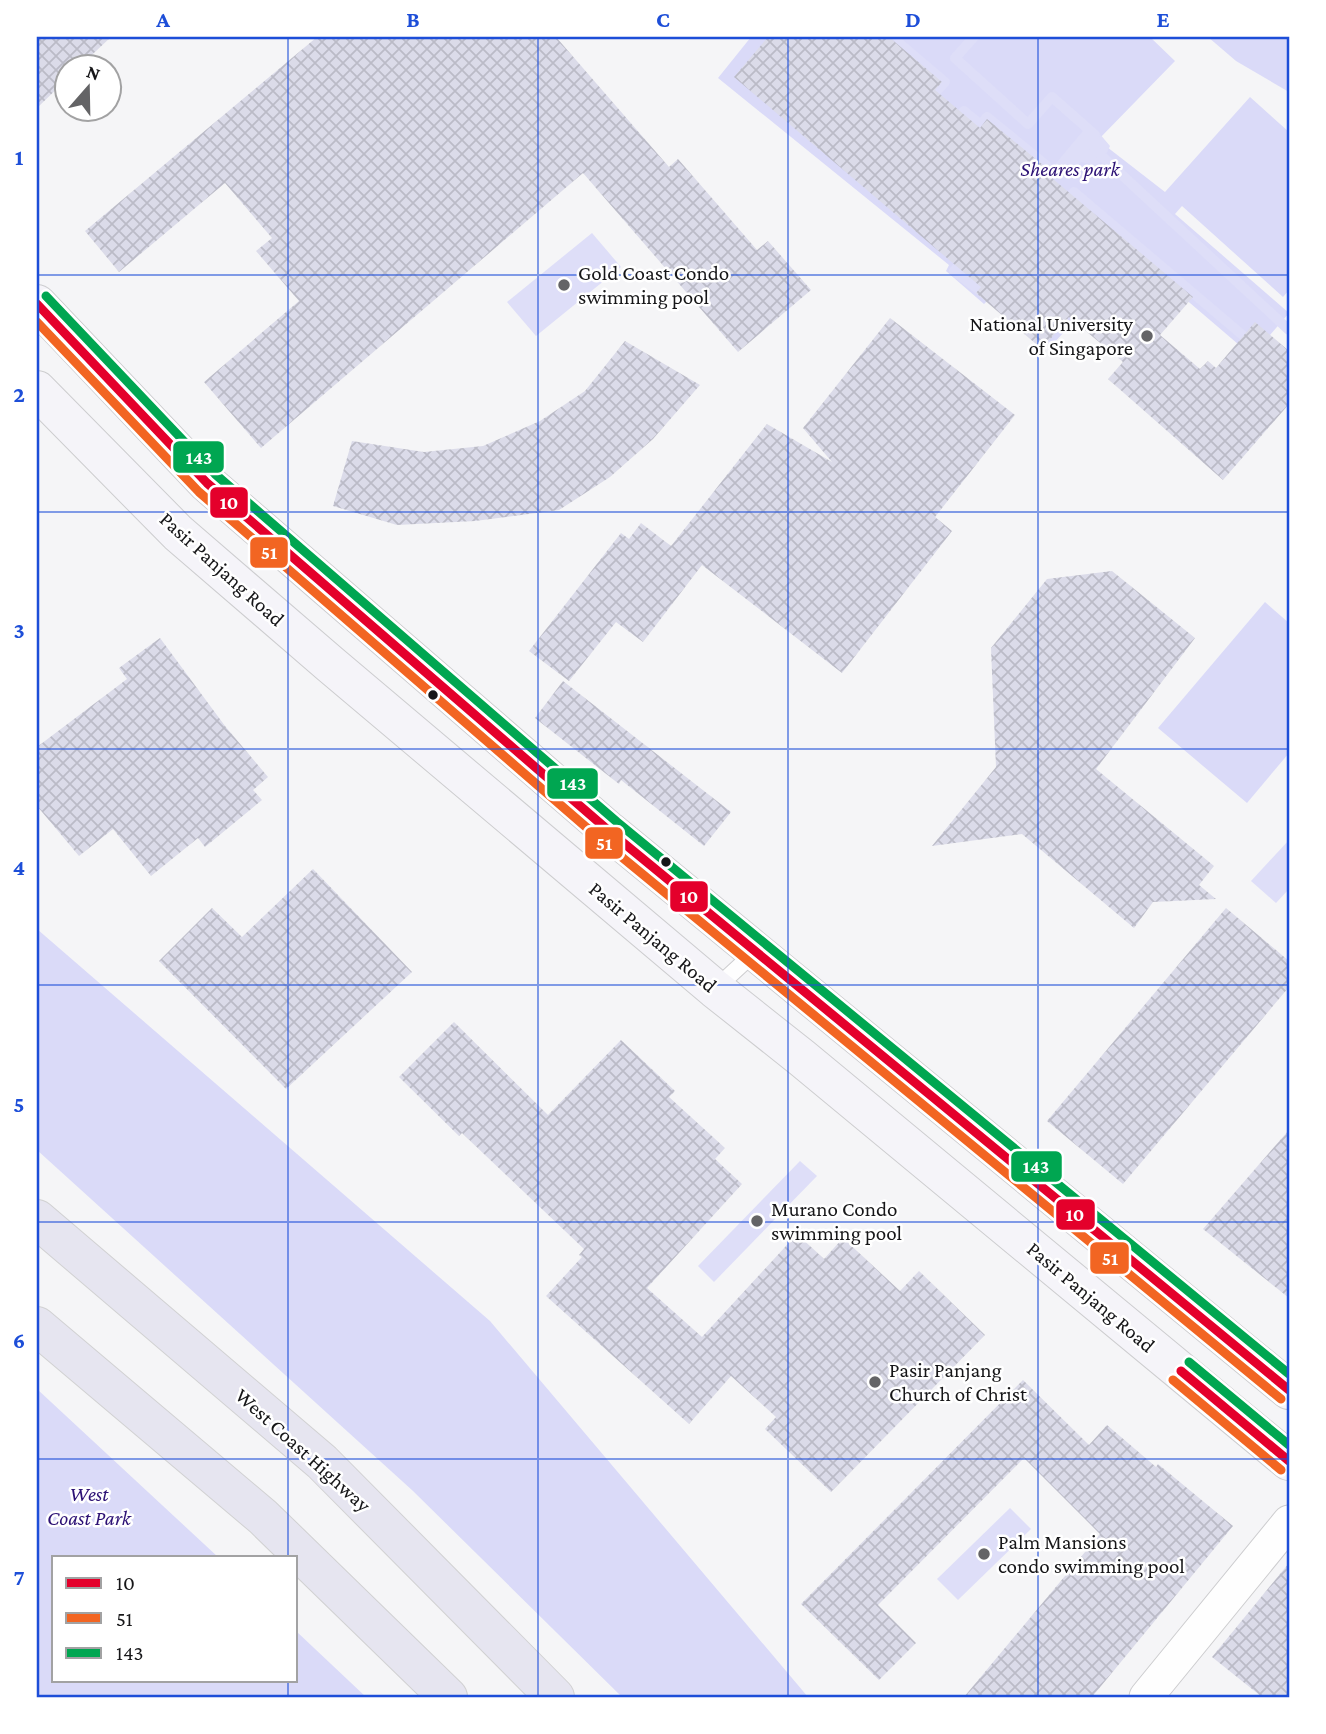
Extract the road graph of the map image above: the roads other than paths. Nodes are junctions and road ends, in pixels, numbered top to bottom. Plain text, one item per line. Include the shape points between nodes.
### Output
1 (37, 304) edge
2 (37, 390) edge
3 (755, 952) junction
4 (715, 989) junction
5 (37, 1219) edge
6 (37, 1326) edge
7 (1289, 1390) edge
8 (1289, 1461) edge
9 (1289, 1522) edge
10 (1152, 1695) edge
11 (448, 1697) edge
12 (555, 1697) edge

1 - 3 main road via 207,483
2 - 4 main road, Pasir Panjang Road via 187,541
3 - 4 lane
3 - 7 main road
4 - 8 main road, Pasir Panjang Road
5 - 12 highway, West Coast Highway via 322,1462
6 - 11 highway via 263,1517
9 - 10 street

